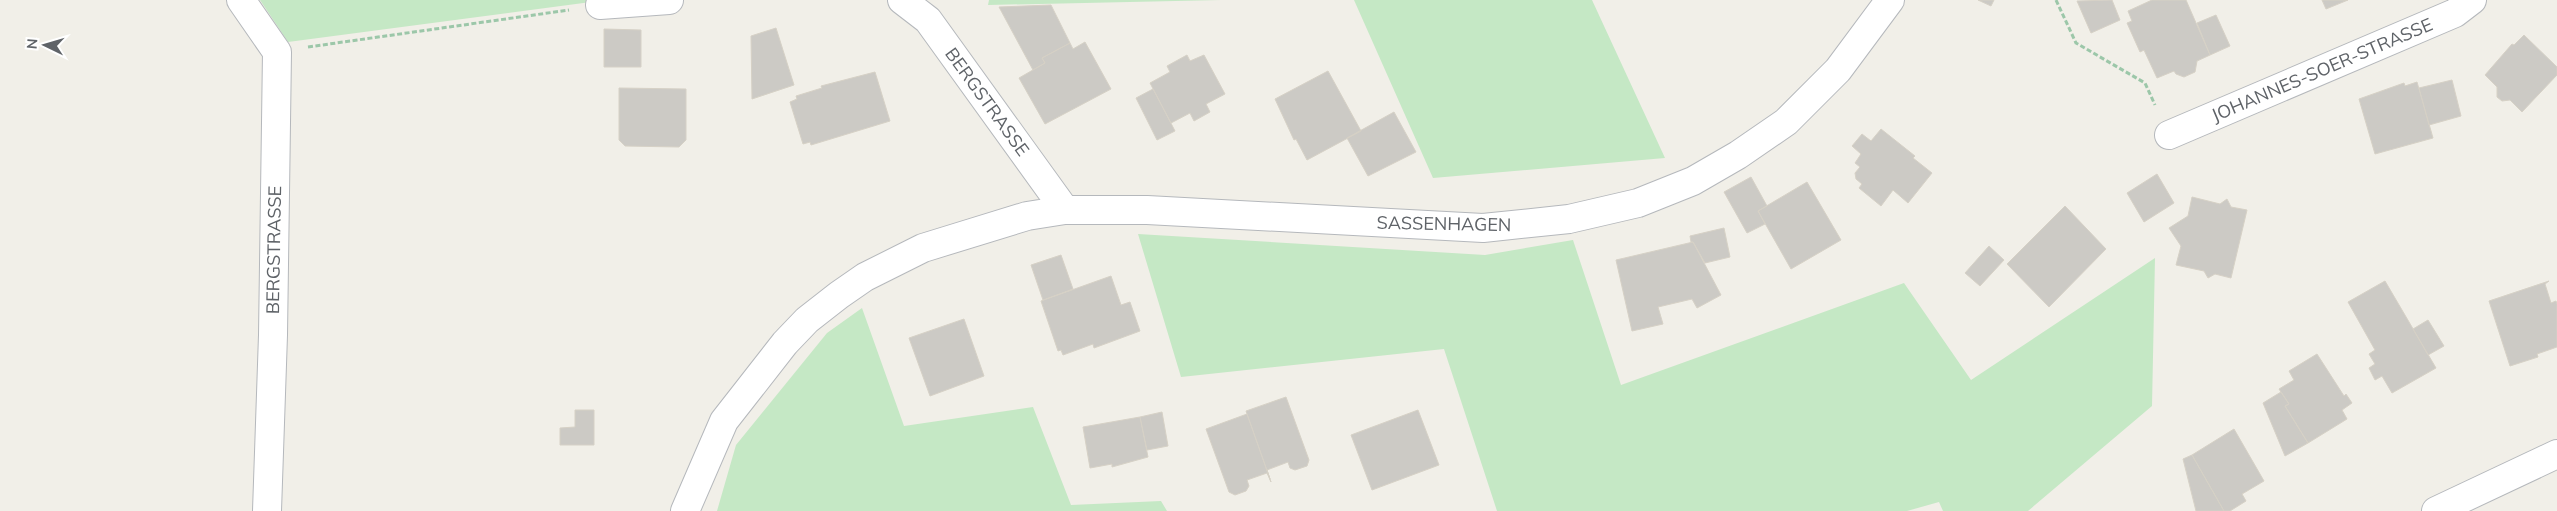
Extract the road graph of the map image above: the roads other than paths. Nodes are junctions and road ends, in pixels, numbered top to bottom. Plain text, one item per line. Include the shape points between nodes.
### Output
1 (242, 0) edge
2 (669, 0) edge
3 (902, 0) edge
4 (1890, 0) edge
5 (2472, 0) edge
6 (600, 6) road end
7 (2169, 135) road end
8 (1065, 210) junction
9 (2557, 454) edge
10 (267, 511) edge
11 (685, 511) edge
12 (2436, 511) edge

1 - 10 street, BERGSTRASSE via 277,52
2 - 6 street
3 - 8 street, BERGSTRASSE via 928,20
4 - 8 street, SASSENHAGEN via 1838,70 1786,122 1693,181 1638,203 1569,219 1483,228 1148,210
5 - 7 street, JOHANNES-SOER-STRASSE via 2456,13
8 - 11 street, SASSENHAGEN via 1028,216 923,248 865,277 807,320 724,421
9 - 12 street

